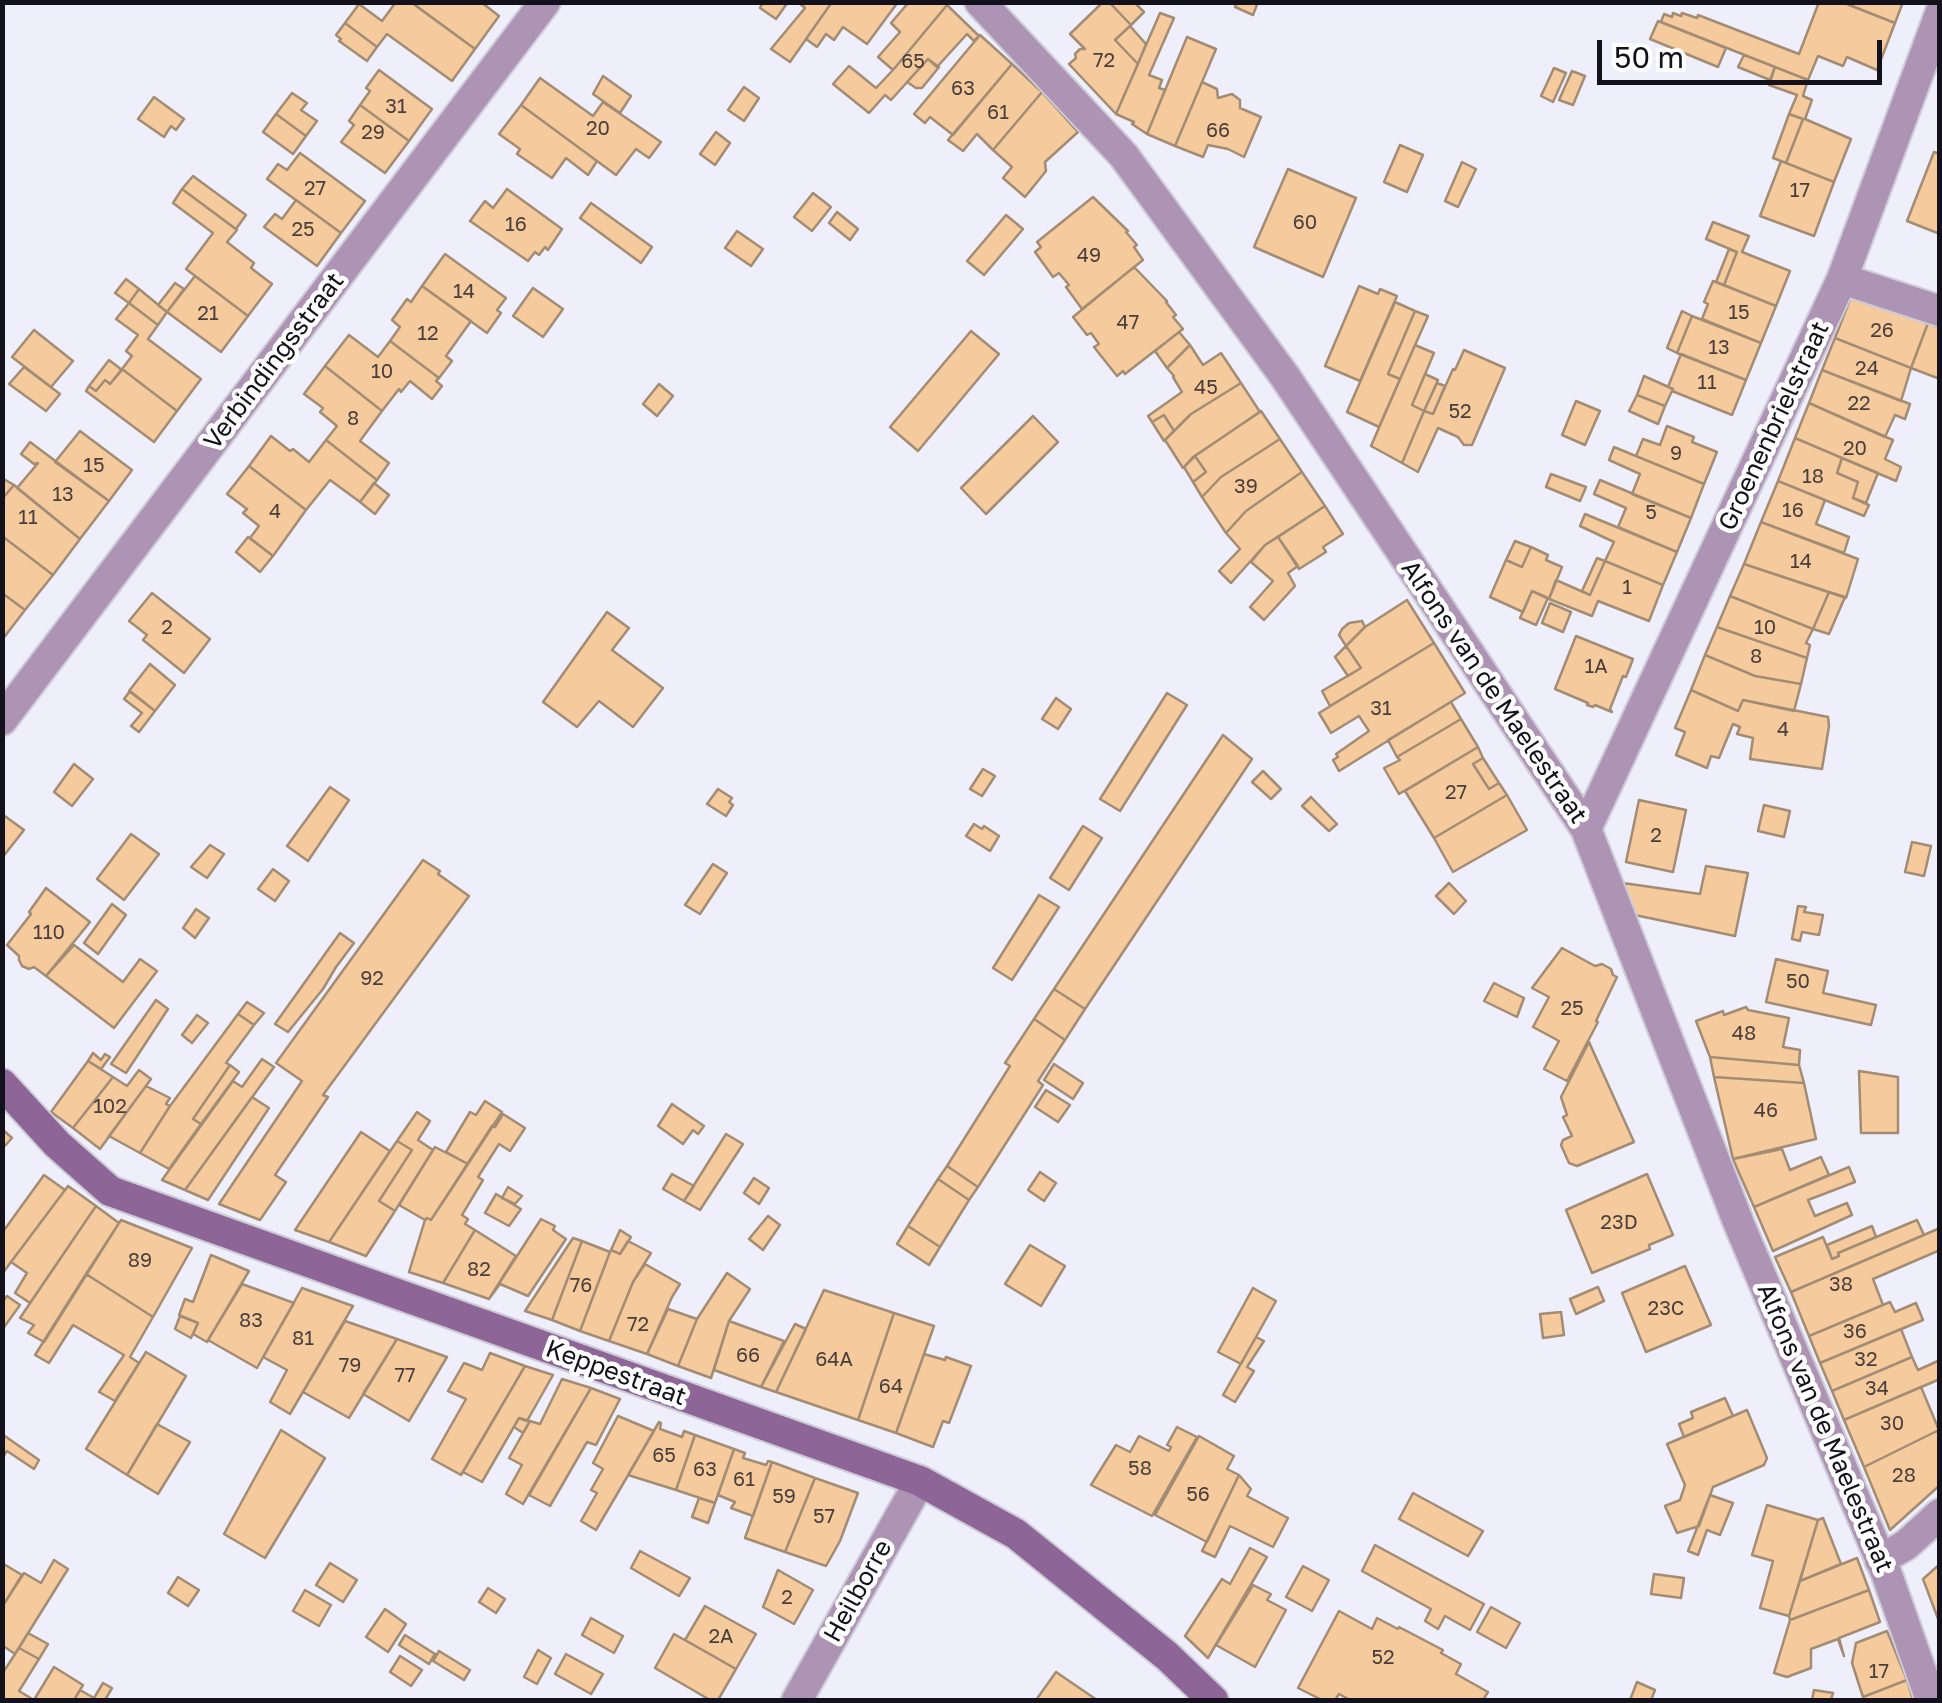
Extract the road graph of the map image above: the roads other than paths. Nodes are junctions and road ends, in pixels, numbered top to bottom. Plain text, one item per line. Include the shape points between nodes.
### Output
1 (546, 2) edge
2 (980, 2) edge
3 (1940, 14) edge
4 (1842, 279) junction
5 (1940, 310) edge
6 (2, 720) edge
7 (1586, 829) junction
8 (2, 1084) edge
9 (920, 1481) junction
10 (1940, 1514) edge
11 (1880, 1560) junction
12 (797, 1700) edge
13 (1213, 1700) edge
14 (1931, 1700) edge

1 - 6 street, Verbindingsstraat
2 - 7 street, Alfons van de Maelestraat via 1136,172 1286,378
3 - 4 street, Groenenbrielstraat
4 - 5 street
4 - 7 street, Groenenbrielstraat
7 - 11 street, Alfons van de Maelestraat via 1738,1224
8 - 9 street, Keppestraat via 110,1192
9 - 12 street, Heilborre
9 - 13 street, Keppestraat via 1016,1534
10 - 11 street
11 - 14 street, Alfons van de Maelestraat

